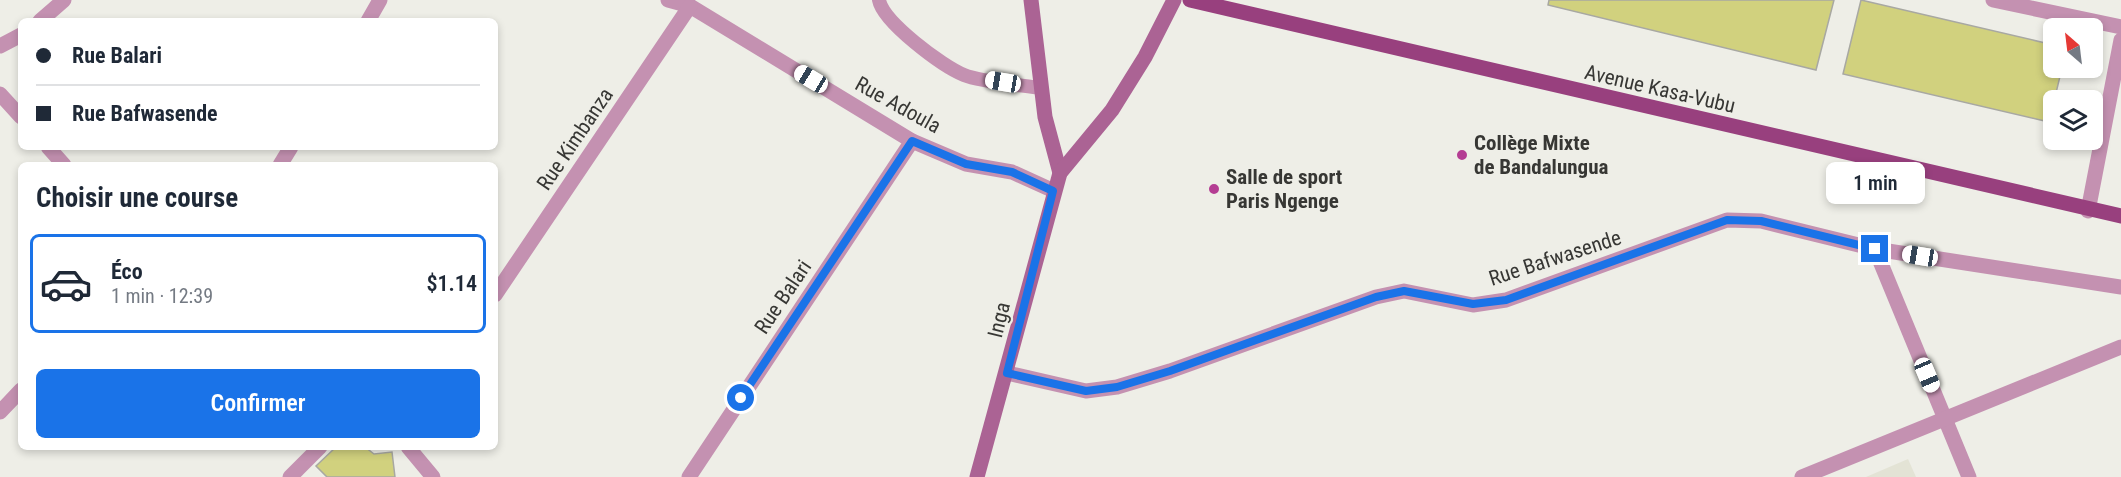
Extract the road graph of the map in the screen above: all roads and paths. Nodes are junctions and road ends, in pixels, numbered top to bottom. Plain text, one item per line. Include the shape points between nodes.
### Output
1 (64, 0) edge
2 (380, 0) edge
3 (668, 0) edge
4 (879, 0) edge
5 (1031, 0) edge
6 (1174, 0) edge
7 (1190, 0) edge
8 (1993, 0) edge
9 (690, 6) junction
10 (43, 18) edge
11 (370, 18) edge
12 (2121, 27) edge
13 (18, 37) edge
14 (2121, 40) edge
15 (0, 46) edge
16 (1041, 88) junction
17 (0, 94) edge
18 (18, 114) edge
19 (912, 141) junction
20 (51, 150) edge
21 (61, 162) edge
22 (1060, 173) junction
23 (1053, 191) junction
24 (2088, 211) junction
25 (2121, 216) edge
26 (1875, 249) junction
27 (2121, 287) edge
28 (498, 291) edge
29 (2121, 346) edge
30 (1007, 373) junction
31 (18, 393) edge
32 (0, 412) edge
33 (1945, 417) junction
34 (317, 450) edge
35 (410, 450) edge
36 (290, 477) edge
37 (433, 477) edge
38 (689, 477) edge
39 (977, 477) edge
40 (1802, 477) edge
41 (1969, 477) edge

1 - 10 street
2 - 11 street
3 - 9 street, Rue Adoula
4 - 16 lane via 880,8 901,32 964,75
5 - 16 street
6 - 22 street, Inga via 1112,110
7 - 24 main road, Avenue Kasa-Vubu
8 - 12 street
9 - 19 street, Rue Adoula
9 - 28 street, Rue Kimbanza
13 - 15 street
14 - 24 street
16 - 22 street
17 - 18 street
19 - 23 street, Rue Adoula via 966,164 1012,172
19 - 38 street, Rue Balari
20 - 21 street
22 - 23 street, Inga
23 - 30 street, Inga
24 - 25 main road, Avenue Kasa-Vubu
26 - 27 street, Rue Bafwasende
26 - 30 street, Rue Bafwasende via 1761,221 1727,220 1506,300 1473,304 1404,291 1376,297 1117,387 1086,391
26 - 33 street
29 - 33 street
30 - 39 street, Inga
31 - 32 street
33 - 40 street
33 - 41 street
34 - 36 street
35 - 37 street

